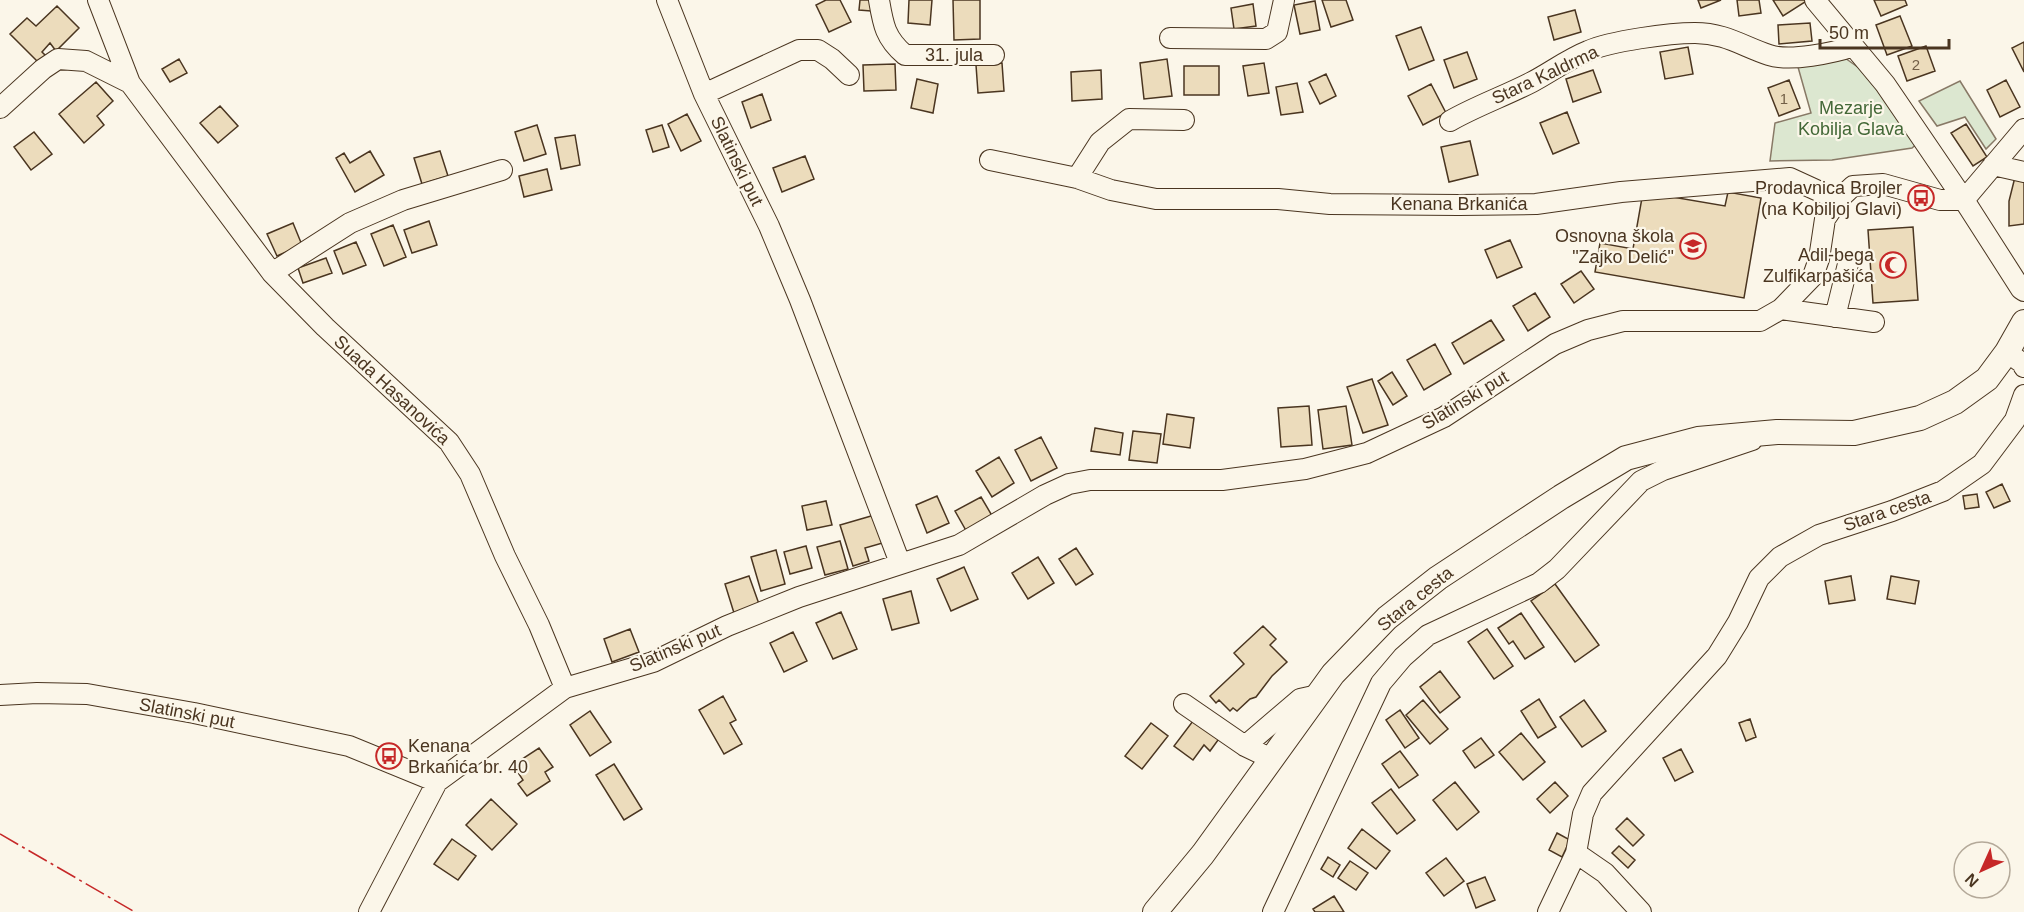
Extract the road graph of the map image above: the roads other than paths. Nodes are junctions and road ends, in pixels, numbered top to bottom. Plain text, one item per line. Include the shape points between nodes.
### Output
1 (98, 0) edge
2 (667, 0) edge
3 (879, 0) edge
4 (1284, 0) edge
5 (1815, 0) edge
6 (1170, 38) dead end
7 (1854, 46) junction
8 (994, 55) dead end
9 (849, 75) dead end
10 (130, 83) junction
11 (704, 94) junction
12 (0, 108) edge
13 (1184, 120) dead end
14 (1450, 121) dead end
15 (2024, 129) edge
16 (990, 160) dead end
17 (1993, 165) junction
18 (502, 170) dead end
19 (2024, 172) edge
20 (1077, 178) junction
21 (1838, 200) junction
22 (1964, 200) junction
23 (1848, 264) dead end
24 (272, 273) junction
25 (2024, 291) edge
26 (1781, 309) junction
27 (1835, 317) junction
28 (1874, 322) dead end
29 (2024, 322) edge
30 (2015, 360) edge
31 (2024, 395) edge
32 (1777, 432) junction
33 (900, 563) junction
34 (565, 688) junction
35 (0, 695) edge
36 (1318, 695) junction
37 (1184, 704) dead end
38 (1245, 746) junction
39 (1272, 759) junction
40 (436, 782) junction
41 (1576, 854) junction
42 (369, 912) edge
43 (1155, 912) edge
44 (1273, 912) edge
45 (1548, 912) edge
46 (1641, 912) edge

1 - 10 street, Suada Hasanovića
2 - 11 street, Slatinski put
3 - 8 street, 31. jula via 884,30 894,47 905,55
4 - 6 street via 1277,32 1272,37
5 - 7 street
7 - 14 street, Stara Kaldrma via 1801,56 1771,56 1737,40 1696,33 1621,42 1589,50 1533,82
7 - 22 street via 1885,84
9 - 11 street, Slatinski put via 818,50 799,50
10 - 12 street, Suada Hasanovića via 86,61 58,59
10 - 24 street, Suada Hasanovića
11 - 33 street, Slatinski put via 769,225
13 - 20 street via 1129,119 1100,142
15 - 17 street
16 - 20 street, Kenana Brkanića
17 - 19 street
17 - 22 street
18 - 24 street via 403,200 350,223
20 - 21 street, Kenana Brkanića via 1156,199 1459,205 1536,204 1621,192 1790,178
21 - 22 street via 1854,186 1883,184 1940,200
21 - 26 street, Slatinski put via 1826,219 1813,276
22 - 25 street
23 - 27 street
24 - 34 street, Suada Hasanovića via 449,442 470,474
26 - 27 street
26 - 33 street, Slatinski put via 1760,321 1623,321 1588,330 1555,344 1444,417 1367,453 1305,469 1222,480 1090,480 1069,484 959,545
27 - 28 street
29 - 30 main road, Stara cesta
30 - 32 main road, Stara cesta via 1955,402 1920,418 1854,433
31 - 41 street, Stara cesta via 2015,420 1982,464 1953,485 1893,512 1819,535 1780,557 1760,578 1718,656 1592,794 1583,814
32 - 36 main road, Stara cesta via 1698,439 1626,458 1438,578 1386,618
32 - 44 street, Stara cesta via 1641,481 1539,583 1428,635 1403,657 1381,683
33 - 34 street, Slatinski put via 799,597 653,662
34 - 40 street, Slatinski put
35 - 40 street, Slatinski put via 87,694 194,713 349,746
36 - 38 street via 1300,699
36 - 39 main road, Stara cesta
37 - 38 street
38 - 39 street
39 - 43 main road, Stara cesta
40 - 42 street, Slatinski put
41 - 45 street, Stara cesta
41 - 46 street via 1605,873

